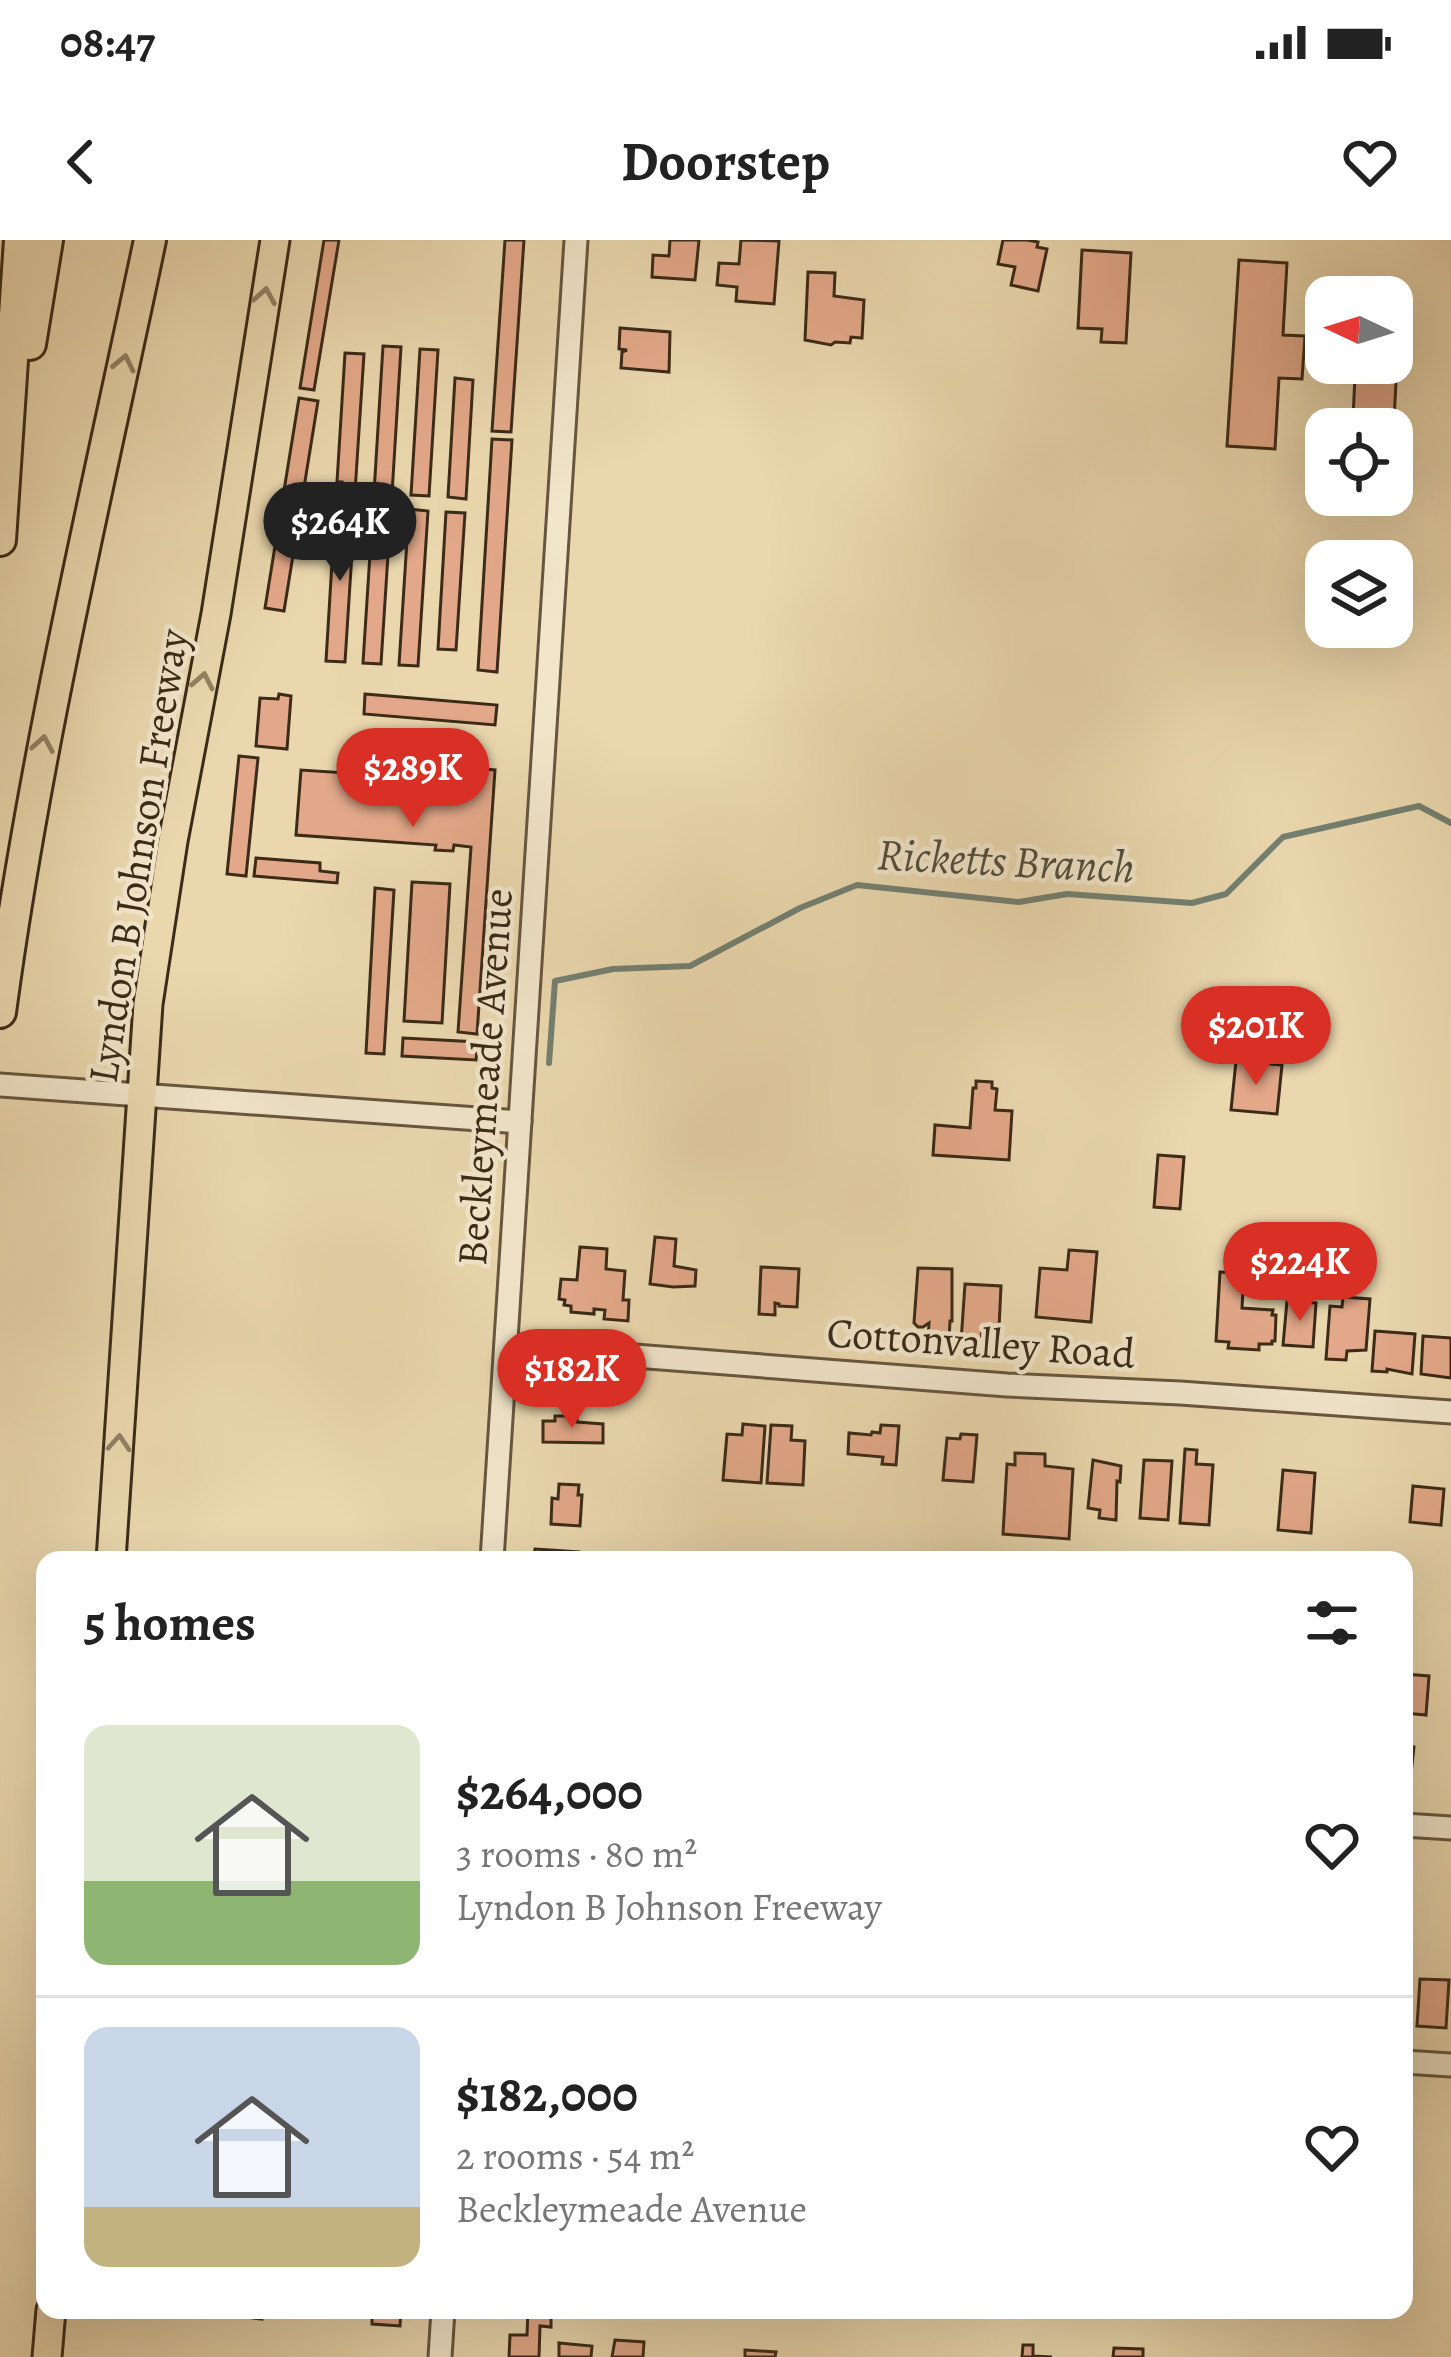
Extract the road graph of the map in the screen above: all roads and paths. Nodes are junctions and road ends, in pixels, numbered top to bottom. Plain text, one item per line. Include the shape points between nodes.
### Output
1 (20, 240) edge
2 (47, 240) edge
3 (150, 240) edge
4 (275, 240) edge
5 (576, 240) edge
6 (1, 528) edge
7 (0, 1010) edge
8 (0, 1085) edge
9 (142, 1096) junction
10 (520, 1122) junction
11 (506, 1346) junction
12 (1451, 1412) edge
13 (112, 1551) edge
14 (493, 1551) edge
15 (1413, 1826) edge
16 (1451, 1828) edge
17 (1413, 2063) edge
18 (1451, 2065) edge
19 (50, 2319) edge
20 (442, 2319) edge
21 (47, 2357) edge
22 (440, 2357) edge

1 - 6 highway
2 - 6 highway
7 -> 3 highway via 54,688
9 -> 4 main road, Lyndon B Johnson Freeway via 173,841
5 - 10 street, Beckleymeade Avenue
8 - 9 street
9 - 10 street
13 -> 9 main road, Lyndon B Johnson Freeway
10 - 11 street, Beckleymeade Avenue
11 - 12 street, Cottonvalley Road
11 - 14 street, Beckleymeade Avenue
15 - 16 street
17 - 18 street
19 - 21 main road
20 - 22 street

